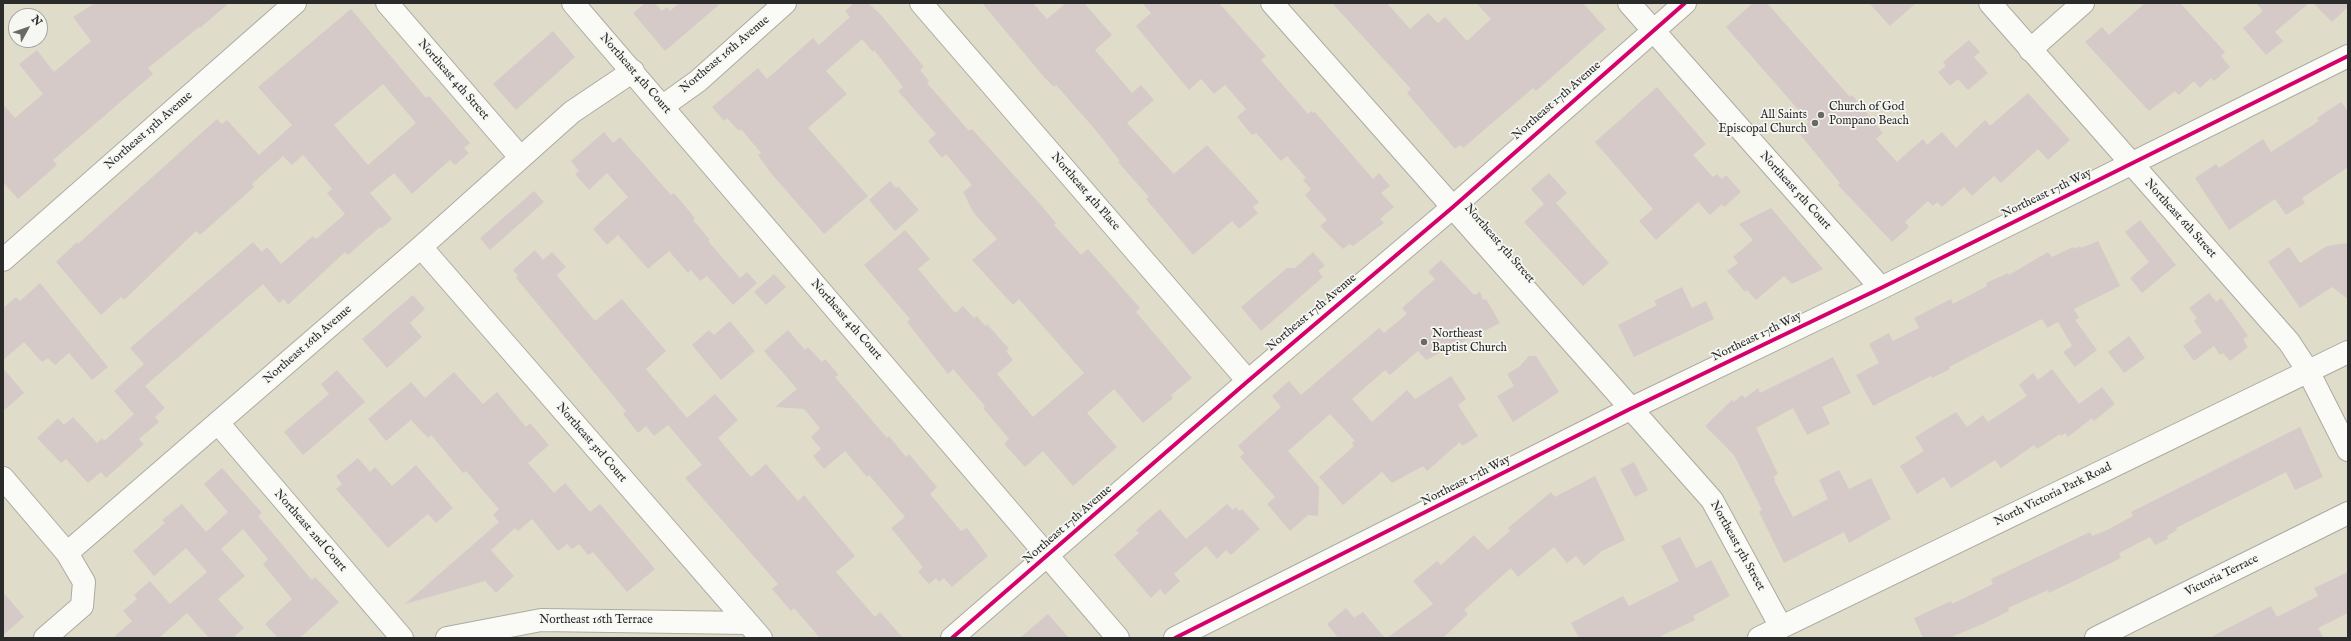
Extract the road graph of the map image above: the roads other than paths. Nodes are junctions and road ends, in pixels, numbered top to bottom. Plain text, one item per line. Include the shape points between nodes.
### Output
1 (295, 3) edge
2 (387, 3) edge
3 (573, 3) edge
4 (785, 3) edge
5 (921, 3) edge
6 (1272, 3) edge
7 (1629, 3) edge
8 (1685, 3) edge
9 (1990, 3) edge
10 (2083, 3) edge
11 (1653, 30) junction
12 (2030, 50) junction
13 (2348, 56) edge
14 (633, 71) junction
15 (663, 106) junction
16 (520, 157) junction
17 (2131, 164) junction
18 (1453, 207) junction
19 (421, 247) junction
20 (3, 260) edge
21 (1881, 288) junction
22 (2348, 352) edge
23 (2308, 371) junction
24 (1248, 381) junction
25 (1630, 409) junction
26 (218, 423) junction
27 (2348, 450) edge
28 (3, 478) edge
29 (2348, 513) edge
30 (67, 553) junction
31 (1048, 556) junction
32 (1781, 627) junction
33 (754, 630) edge
34 (45, 638) edge
35 (402, 638) edge
36 (447, 638) edge
37 (952, 638) edge
38 (1118, 638) edge
39 (1175, 638) edge
40 (1759, 638) edge
41 (2096, 638) edge

1 - 20 street, Northeast 15th Avenue
2 - 16 street, Northeast 4th Street
3 - 14 street, Northeast 4th Court
4 - 15 street, Northeast 16th Avenue via 698,81
5 - 24 street, Northeast 4th Place
6 - 18 street, Northeast 5th Street
7 - 11 street, Northeast 5th Court
8 - 11 street, Northeast 17th Avenue
9 - 12 street, Northeast 6th Street
10 - 12 street
11 - 18 street, Northeast 17th Avenue
11 - 21 street, Northeast 5th Court
12 - 17 street, Northeast 6th Street
13 - 17 street, Northeast 17th Way
14 - 15 street, Northeast 4th Court
14 - 16 street, Northeast 16th Avenue via 572,112
15 - 31 street, Northeast 4th Court
16 - 19 street, Northeast 16th Avenue
17 - 21 street, Northeast 17th Way
17 - 23 street, Northeast 6th Street via 2289,342
18 - 24 street, Northeast 17th Avenue
18 - 25 street, Northeast 5th Street
19 - 26 street, Northeast 16th Avenue
19 - 33 street, Northeast 3rd Court
21 - 25 street, Northeast 17th Way
22 - 23 street, North Victoria Park Road
23 - 27 street, Northeast 6th Street
23 - 32 street, North Victoria Park Road
24 - 31 street, Northeast 17th Avenue
25 - 32 street, Northeast 5th Street via 1712,500
25 - 39 street, Northeast 17th Way
26 - 30 street, Northeast 16th Avenue
26 - 35 street, Northeast 2nd Court
28 - 30 street
29 - 41 street, Victoria Terrace
30 - 34 street via 84,582 82,606
31 - 37 street, Northeast 17th Avenue
31 - 38 street, Northeast 4th Court
32 - 40 street, North Victoria Park Road
33 - 36 street, Northeast 16th Terrace via 541,620

